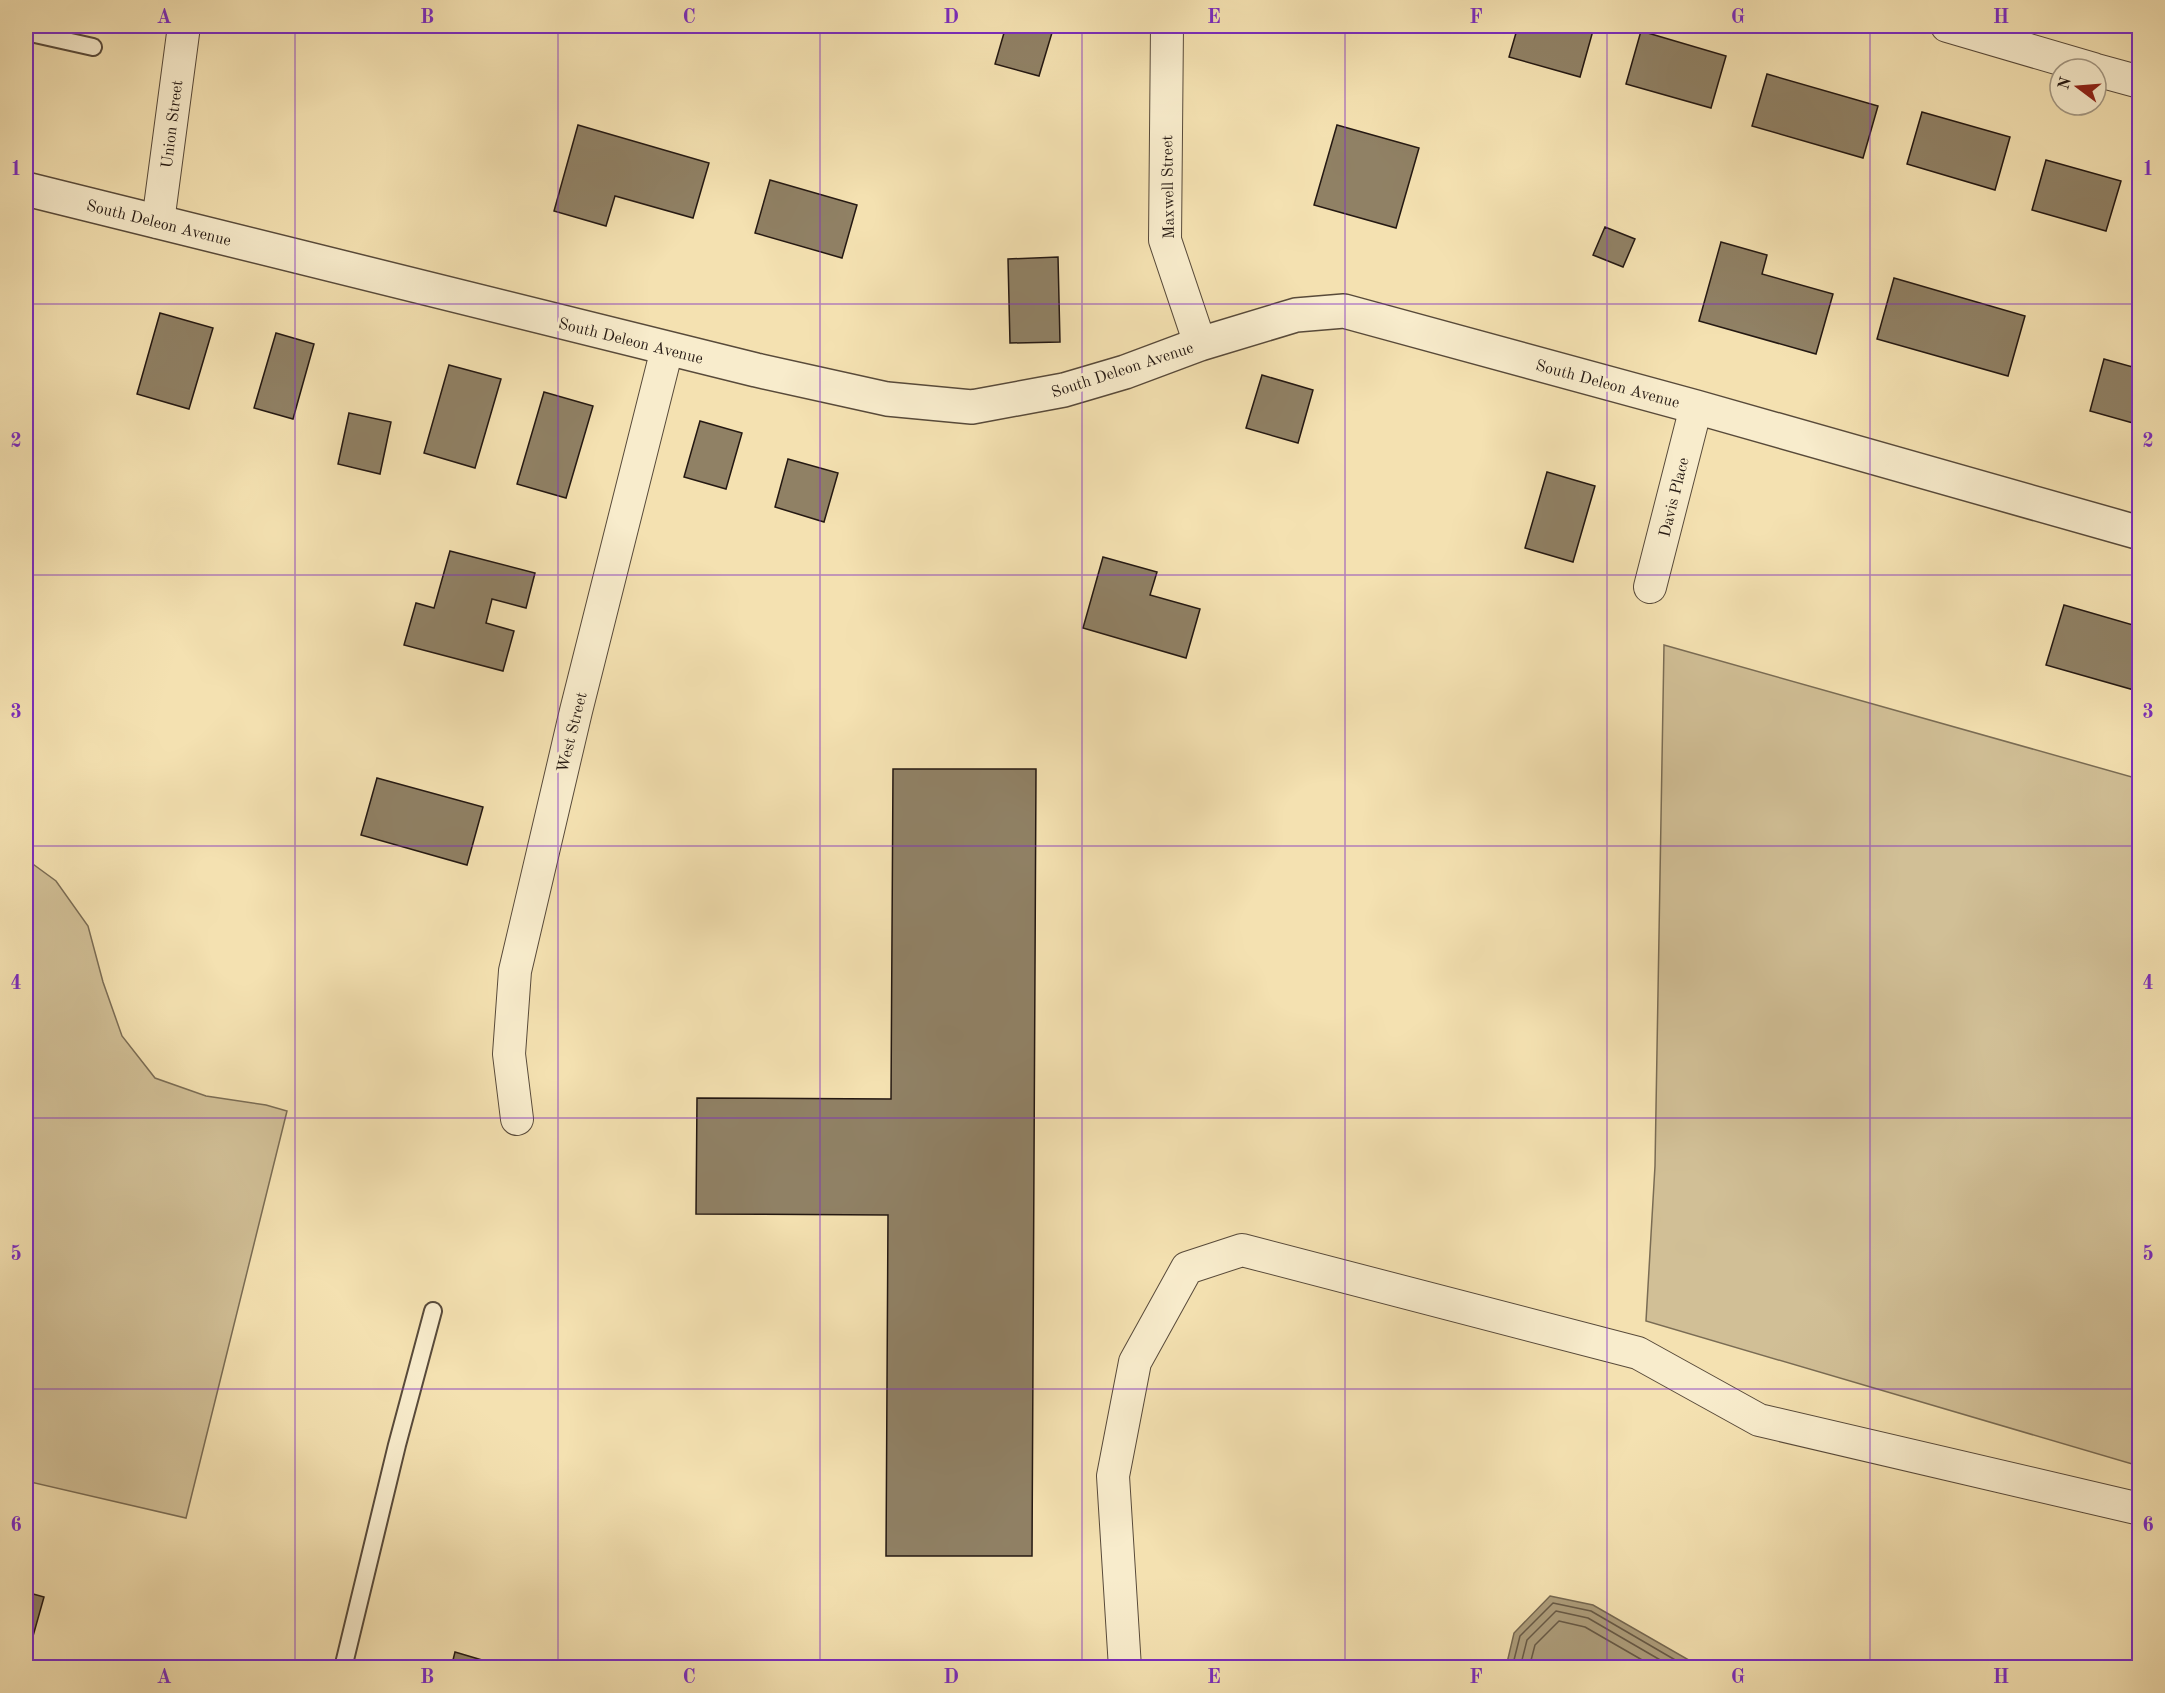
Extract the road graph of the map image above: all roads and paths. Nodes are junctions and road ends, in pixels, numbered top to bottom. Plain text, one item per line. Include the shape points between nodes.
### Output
1 (184, 26) edge
2 (1167, 26) edge
3 (1947, 26) edge
4 (26, 32) edge
5 (93, 47) dead end
6 (2054, 57) edge
7 (2108, 73) edge
8 (2139, 82) edge
9 (26, 189) edge
10 (158, 222) junction
11 (1200, 344) junction
12 (667, 349) junction
13 (1696, 407) junction
14 (2139, 533) edge
15 (1650, 587) dead end
16 (517, 1119) dead end
17 (433, 1311) dead end
18 (2139, 1509) edge
19 (342, 1668) edge
20 (1125, 1668) edge

1 - 10 street, Union Street
2 - 11 street, Maxwell Street via 1165,240
3 - 6 street
4 - 5 lane
7 - 8 street
9 - 10 street, South Deleon Avenue
10 - 12 street, South Deleon Avenue
11 - 12 street, South Deleon Avenue via 1064,390 972,407 887,399
11 - 13 street, South Deleon Avenue via 1296,315 1344,311
12 - 16 street, West Street via 514,971 509,1054
13 - 14 street, South Deleon Avenue
13 - 15 street, Davis Place
17 - 19 lane
18 - 20 street via 1759,1420 1638,1353 1242,1250 1187,1268 1135,1362 1113,1476

